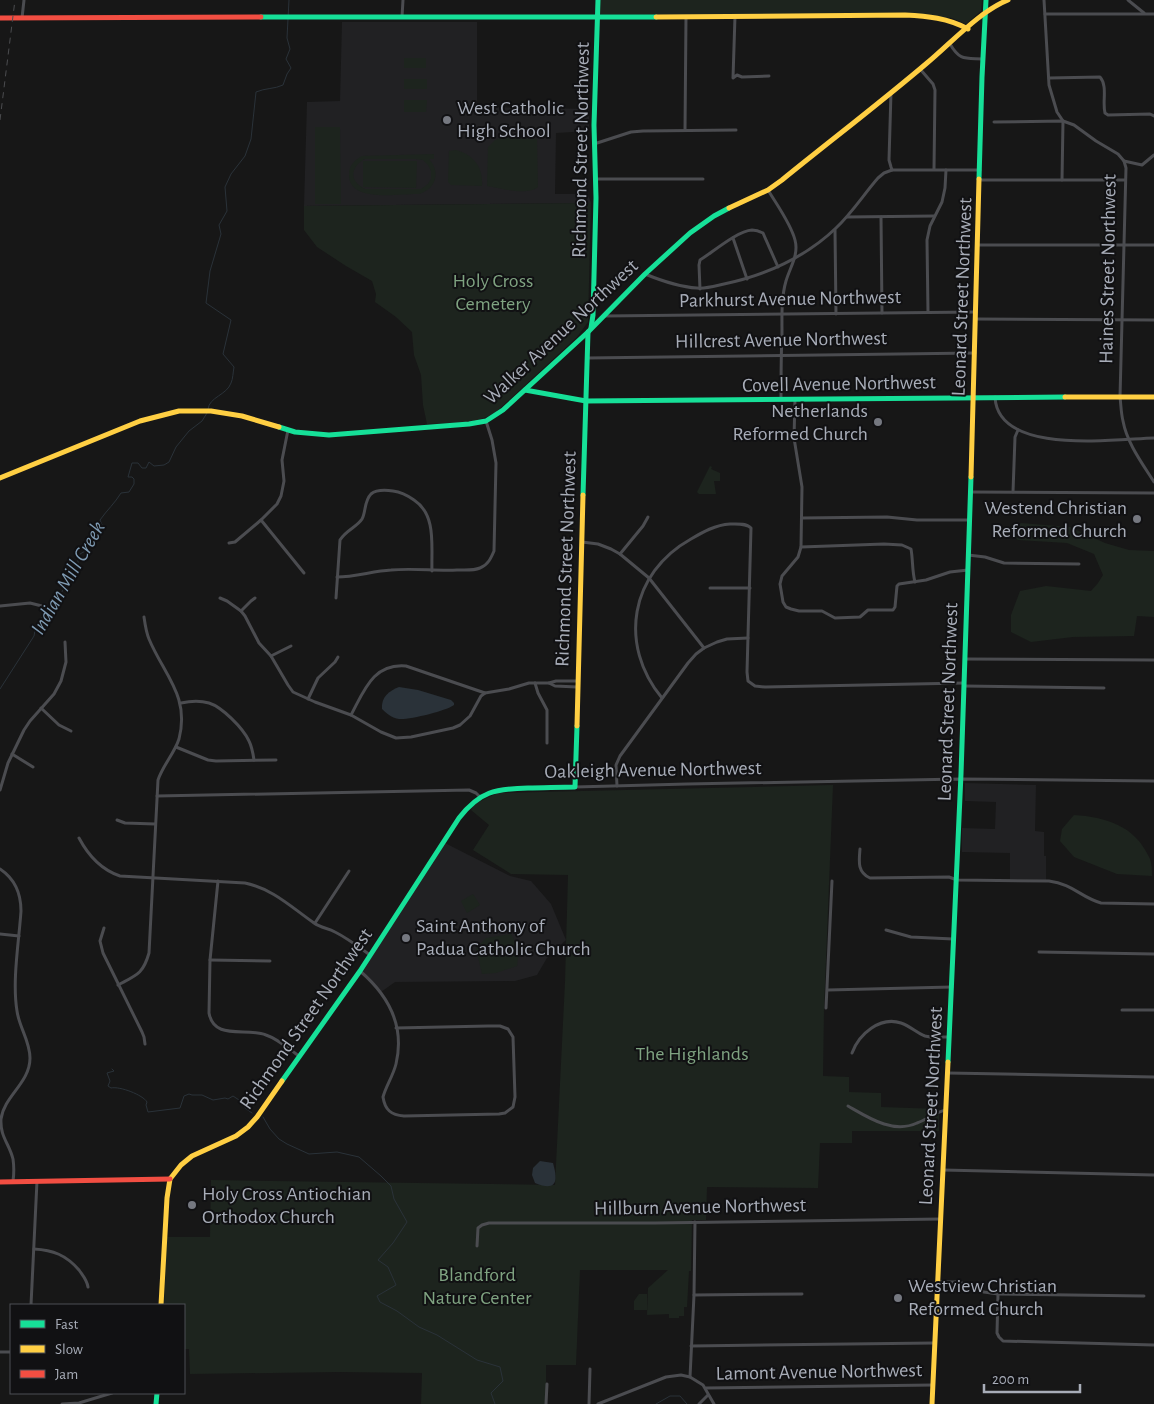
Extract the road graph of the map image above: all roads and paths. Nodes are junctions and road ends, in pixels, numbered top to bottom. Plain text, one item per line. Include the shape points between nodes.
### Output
1 (24, 0) edge
2 (403, 0) edge
3 (598, 0) edge
4 (986, 0) edge
5 (1008, 0) edge
6 (1044, 0) edge
7 (1128, 0) edge
8 (986, 13) junction
9 (1044, 14) junction
10 (1145, 14) junction
11 (1154, 14) edge
12 (686, 16) junction
13 (736, 16) junction
14 (402, 17) junction
15 (597, 17) junction
16 (0, 18) edge
17 (22, 18) junction
18 (968, 29) junction
19 (950, 44) junction
20 (983, 58) junction
21 (920, 68) junction
22 (768, 76) dead end
23 (1049, 78) junction
24 (891, 91) junction
25 (1154, 116) edge
26 (1063, 121) junction
27 (994, 122) dead end
28 (685, 130) junction
29 (736, 130) dead end
30 (594, 144) junction
31 (1153, 156) edge
32 (1124, 161) junction
33 (934, 169) junction
34 (892, 170) junction
35 (946, 170) junction
36 (980, 170) junction
37 (596, 179) junction
38 (703, 179) dead end
39 (980, 180) junction
40 (1062, 180) junction
41 (1125, 180) junction
42 (768, 190) junction
43 (934, 216) junction
44 (848, 217) junction
45 (881, 217) junction
46 (835, 230) junction
47 (733, 238) junction
48 (978, 245) junction
49 (1125, 245) junction
50 (1154, 245) edge
51 (795, 258) junction
52 (778, 267) junction
53 (645, 274) junction
54 (747, 278) junction
55 (700, 289) junction
56 (928, 312) junction
57 (976, 312) junction
58 (882, 313) junction
59 (836, 314) junction
60 (782, 315) junction
61 (605, 316) junction
62 (976, 319) junction
63 (1122, 320) junction
64 (1154, 320) edge
65 (589, 331) junction
66 (975, 352) junction
67 (781, 355) junction
68 (587, 358) junction
69 (524, 390) junction
70 (974, 397) junction
71 (995, 397) junction
72 (1120, 397) junction
73 (1154, 397) edge
74 (781, 399) junction
75 (795, 399) junction
76 (586, 401) junction
77 (486, 421) junction
78 (288, 430) junction
79 (1018, 430) junction
80 (1154, 438) edge
81 (1129, 439) junction
82 (0, 478) edge
83 (1154, 482) edge
84 (970, 492) junction
85 (1014, 492) junction
86 (1154, 493) edge
87 (648, 517) dead end
88 (802, 518) junction
89 (261, 520) junction
90 (969, 520) junction
91 (581, 541) junction
92 (228, 543) dead end
93 (801, 547) junction
94 (620, 554) junction
95 (968, 555) junction
96 (1079, 564) dead end
97 (968, 570) junction
98 (432, 571) junction
99 (304, 573) dead end
100 (337, 577) junction
101 (649, 578) junction
102 (915, 582) junction
103 (710, 588) dead end
104 (750, 588) junction
105 (220, 598) dead end
106 (256, 598) dead end
107 (336, 598) dead end
108 (0, 606) edge
109 (42, 606) dead end
110 (241, 611) junction
111 (144, 616) dead end
112 (748, 638) junction
113 (65, 642) dead end
114 (291, 646) dead end
115 (704, 648) junction
116 (271, 656) junction
117 (338, 657) dead end
118 (965, 660) junction
119 (1154, 660) edge
120 (535, 683) junction
121 (577, 684) junction
122 (964, 685) junction
123 (1104, 688) dead end
124 (485, 693) junction
125 (662, 698) junction
126 (308, 699) junction
127 (181, 703) junction
128 (41, 708) junction
129 (351, 715) junction
130 (71, 731) dead end
131 (547, 743) dead end
132 (176, 747) junction
133 (12, 754) junction
134 (254, 760) junction
135 (276, 760) dead end
136 (33, 767) dead end
137 (961, 779) junction
138 (1154, 781) edge
139 (617, 786) junction
140 (575, 787) junction
141 (0, 790) edge
142 (157, 796) junction
143 (480, 797) junction
144 (117, 820) dead end
145 (155, 824) junction
146 (79, 838) dead end
147 (860, 849) dead end
148 (0, 869) edge
149 (349, 871) dead end
150 (153, 878) junction
151 (957, 880) junction
152 (832, 881) dead end
153 (218, 882) junction
154 (1154, 904) edge
155 (315, 924) junction
156 (104, 928) dead end
157 (886, 930) dead end
158 (0, 934) edge
159 (19, 936) junction
160 (954, 939) junction
161 (1039, 952) dead end
162 (1154, 954) edge
163 (370, 955) junction
164 (210, 960) junction
165 (270, 962) dead end
166 (360, 971) junction
167 (118, 985) junction
168 (952, 987) junction
169 (828, 990) junction
170 (826, 1008) dead end
171 (1122, 1010) dead end
172 (1154, 1010) edge
173 (396, 1028) junction
174 (950, 1037) junction
175 (145, 1044) dead end
176 (852, 1053) dead end
177 (300, 1056) junction
178 (948, 1073) junction
179 (1154, 1077) edge
180 (848, 1106) dead end
181 (946, 1110) junction
182 (943, 1170) junction
183 (1154, 1175) edge
184 (170, 1179) junction
185 (0, 1182) edge
186 (13, 1182) junction
187 (37, 1182) junction
188 (940, 1219) junction
189 (695, 1222) junction
190 (476, 1246) dead end
191 (34, 1249) junction
192 (937, 1282) junction
193 (88, 1287) dead end
194 (802, 1294) dead end
195 (998, 1294) junction
196 (694, 1295) junction
197 (1144, 1296) dead end
198 (31, 1304) edge
199 (161, 1304) edge
200 (934, 1342) junction
201 (1154, 1345) edge
202 (691, 1346) junction
203 (590, 1369) dead end
204 (690, 1377) junction
205 (547, 1384) dead end
206 (933, 1385) junction
207 (706, 1388) junction
208 (109, 1394) edge
209 (708, 1394) junction
210 (62, 1404) edge
211 (546, 1404) edge
212 (589, 1404) edge
213 (598, 1404) edge
214 (700, 1404) edge
215 (714, 1404) edge
216 (932, 1404) edge

1 - 17 street
2 - 14 street
3 - 15 street, Richmond Street Northwest
4 - 8 street, Leonard Street Northwest
5 - 8 street, Walker Avenue Northwest
6 - 9 street
7 - 10 street
8 - 18 street, Walker Avenue Northwest
8 - 20 street, Leonard Street Northwest
9 - 10 street
9 - 23 street
10 - 11 street
12 - 13 street
12 - 15 street
12 - 28 street
13 - 18 street via 902,16 950,20
13 - 22 street via 733,78
14 - 15 street
14 - 17 street
15 - 30 street, Richmond Street Northwest
16 - 17 street
18 - 19 street, Walker Avenue Northwest
19 - 20 street via 959,57
19 - 21 street, Walker Avenue Northwest
20 - 36 street, Leonard Street Northwest
21 - 24 street, Walker Avenue Northwest
21 - 33 street via 935,90
23 - 25 street via 1100,77 1104,82 1105,113
23 - 26 street via 1055,105
24 - 34 street via 889,160
24 - 42 street, Walker Avenue Northwest
26 - 27 street
26 - 32 street, Haines Street Northwest via 1118,154
26 - 40 street
28 - 29 street
28 - 30 street via 630,132
30 - 37 street, Richmond Street Northwest
31 - 32 street via 1142,165
32 - 41 street, Haines Street Northwest
33 - 34 street
33 - 35 street
34 - 44 street via 878,178
35 - 36 street
35 - 43 street via 942,202
36 - 39 street, Leonard Street Northwest
37 - 38 street
37 - 65 street, Richmond Street Northwest via 593,315
39 - 40 street
39 - 48 street, Leonard Street Northwest
40 - 41 street
41 - 49 street, Haines Street Northwest
42 - 51 street via 796,241
42 - 53 street, Walker Avenue Northwest via 714,216
43 - 45 street
43 - 56 street via 927,240
44 - 45 street
44 - 46 street
45 - 58 street
46 - 51 street
46 - 59 street
47 - 52 street via 749,230 763,233
47 - 54 street
47 - 55 street via 700,260
48 - 49 street
48 - 57 street, Leonard Street Northwest
49 - 50 street
49 - 63 street, Haines Street Northwest
51 - 52 street
51 - 60 street via 786,281
52 - 54 street
53 - 55 street via 681,287
53 - 61 street, Walker Avenue Northwest
54 - 55 street
56 - 57 street, Parkhurst Avenue Northwest
56 - 58 street, Parkhurst Avenue Northwest
57 - 62 street, Leonard Street Northwest
58 - 59 street, Parkhurst Avenue Northwest
59 - 60 street, Parkhurst Avenue Northwest
60 - 61 street, Parkhurst Avenue Northwest
60 - 67 street
61 - 65 street, Walker Avenue Northwest
62 - 63 street
62 - 66 street, Leonard Street Northwest
63 - 64 street
63 - 72 street, Haines Street Northwest
65 - 68 street, Richmond Street Northwest
65 - 69 street, Walker Avenue Northwest
66 - 67 street, Hillcrest Avenue Northwest
66 - 70 street, Leonard Street Northwest
67 - 68 street, Hillcrest Avenue Northwest
67 - 74 street
68 - 76 street, Richmond Street Northwest
69 - 76 street, Covell Avenue Northwest
69 - 77 street, Walker Avenue Northwest
70 - 71 street, Covell Avenue Northwest
70 - 75 street, Covell Avenue Northwest
70 - 84 street, Leonard Street Northwest
71 - 72 street, Covell Avenue Northwest
71 - 79 street via 999,414
72 - 73 street, Covell Avenue Northwest
72 - 81 street, Haines Street Northwest via 1123,423
74 - 75 street, Covell Avenue Northwest
74 - 76 street, Covell Avenue Northwest
75 - 88 street via 794,438 802,478
76 - 91 street, Richmond Street Northwest
77 - 78 street, Walker Avenue Northwest via 329,435
77 - 98 street via 495,454 496,473 492,556 478,569
78 - 82 street, Walker Avenue Northwest via 242,416 211,411 166,414 140,421
78 - 89 street via 282,460 284,481 281,496
79 - 81 street via 1076,441
79 - 85 street via 1015,437
80 - 81 street
81 - 83 street, Haines Street Northwest
84 - 85 street
84 - 90 street, Leonard Street Northwest
85 - 86 street
87 - 94 street
88 - 90 street
88 - 93 street
89 - 92 street via 235,542
89 - 99 street
90 - 95 street, Leonard Street Northwest
91 - 94 street via 604,546
91 - 121 street, Richmond Street Northwest
93 - 102 street via 902,544 911,549
93 - 102 street via 780,584 783,602 791,609 822,611 835,618 846,619 860,617 868,610 893,610 897,586
94 - 101 street
95 - 96 street via 1004,563
95 - 97 street, Leonard Street Northwest
97 - 102 street
97 - 118 street, Leonard Street Northwest
98 - 100 street via 388,570
98 - 100 street via 431,528 424,508 402,492 380,490 370,495 363,518 340,540
100 - 107 street
101 - 104 street via 675,549 698,535 721,525 748,525 752,548
101 - 115 street
101 - 125 street via 637,616 637,650 647,676
103 - 104 street
104 - 112 street
105 - 110 street
106 - 110 street
108 - 109 street via 30,603
110 - 116 street via 259,643
111 - 127 street via 149,639
112 - 115 street via 727,639
112 - 122 street via 747,677 755,686
113 - 128 street via 66,662 61,679 54,694
114 - 116 street
115 - 125 street via 688,662
116 - 126 street via 293,692
117 - 126 street via 318,678
118 - 119 street
118 - 122 street, Leonard Street Northwest
120 - 121 street
120 - 124 street
120 - 131 street via 547,710
121 - 140 street, Richmond Street Northwest
122 - 123 street
122 - 137 street, Leonard Street Northwest
124 - 129 street via 460,725 411,737 389,736
124 - 129 street via 397,665 374,676
125 - 139 street via 620,756 616,765
126 - 129 street
127 - 132 street via 182,723
127 - 134 street via 205,702 225,713 249,740
128 - 130 street via 59,725
128 - 133 street via 27,725
132 - 134 street via 210,760
132 - 142 street via 159,776
133 - 136 street
133 - 141 street
134 - 135 street
137 - 138 street, Oakleigh Avenue Northwest
137 - 139 street, Oakleigh Avenue Northwest
137 - 151 street, Leonard Street Northwest
139 - 140 street, Oakleigh Avenue Northwest
140 - 143 street, Oakleigh Avenue Northwest via 502,789
142 - 143 street via 469,790
142 - 145 street
143 - 163 street, Richmond Street Northwest via 459,818
144 - 145 street
145 - 150 street
146 - 150 street via 91,856 111,873
147 - 151 street via 860,869 870,878 949,877
148 - 159 street via 19,894
149 - 155 street
150 - 153 street
150 - 167 street via 146,964 135,976
151 - 154 street via 1060,882 1101,903
151 - 160 street, Leonard Street Northwest
152 - 169 street
153 - 155 street via 244,883 268,890
153 - 164 street
155 - 163 street via 334,931
156 - 167 street via 102,950
157 - 160 street via 911,937
158 - 159 street
159 - 186 street via 15,1000 30,1058 25,1078 3,1110 0,1127 13,1158
160 - 168 street, Leonard Street Northwest
161 - 162 street
163 - 166 street, Richmond Street Northwest
164 - 165 street
164 - 177 street via 209,1013 214,1025 226,1031 264,1034
166 - 173 street via 381,992 391,1009
166 - 177 street, Richmond Street Northwest
167 - 175 street
168 - 169 street
168 - 174 street, Leonard Street Northwest
169 - 170 street
171 - 172 street
173 - 173 street via 396,1063 383,1097 390,1112 404,1116 499,1114 513,1107 513,1037 508,1029 500,1026
174 - 176 street via 928,1037 892,1021 875,1026 861,1036
174 - 178 street, Leonard Street Northwest
177 - 184 street, Richmond Street Northwest via 248,1127 192,1156
178 - 179 street
178 - 181 street, Leonard Street Northwest
180 - 181 street via 878,1123 898,1127 916,1124
181 - 182 street, Leonard Street Northwest
182 - 183 street
182 - 188 street, Leonard Street Northwest
184 - 187 street
184 - 199 street
185 - 186 street
186 - 187 street
187 - 191 street
188 - 189 street, Hillburn Avenue Northwest
188 - 192 street, Leonard Street Northwest
189 - 190 street, Hillburn Avenue Northwest via 489,1224 478,1228
189 - 196 street
191 - 193 street via 64,1256 84,1277
191 - 198 street
192 - 195 street via 959,1282
192 - 200 street, Leonard Street Northwest
194 - 196 street
195 - 197 street
195 - 201 street via 997,1333 1003,1341
196 - 202 street
200 - 202 street
200 - 206 street, Leonard Street Northwest
202 - 204 street
203 - 212 street
204 - 207 street
204 - 213 street via 666,1377
205 - 211 street
206 - 207 street, Lamont Avenue Northwest
206 - 216 street, Leonard Street Northwest
207 - 209 street
208 - 210 street via 79,1403
209 - 214 street, Lamont Avenue Northwest
209 - 215 street

